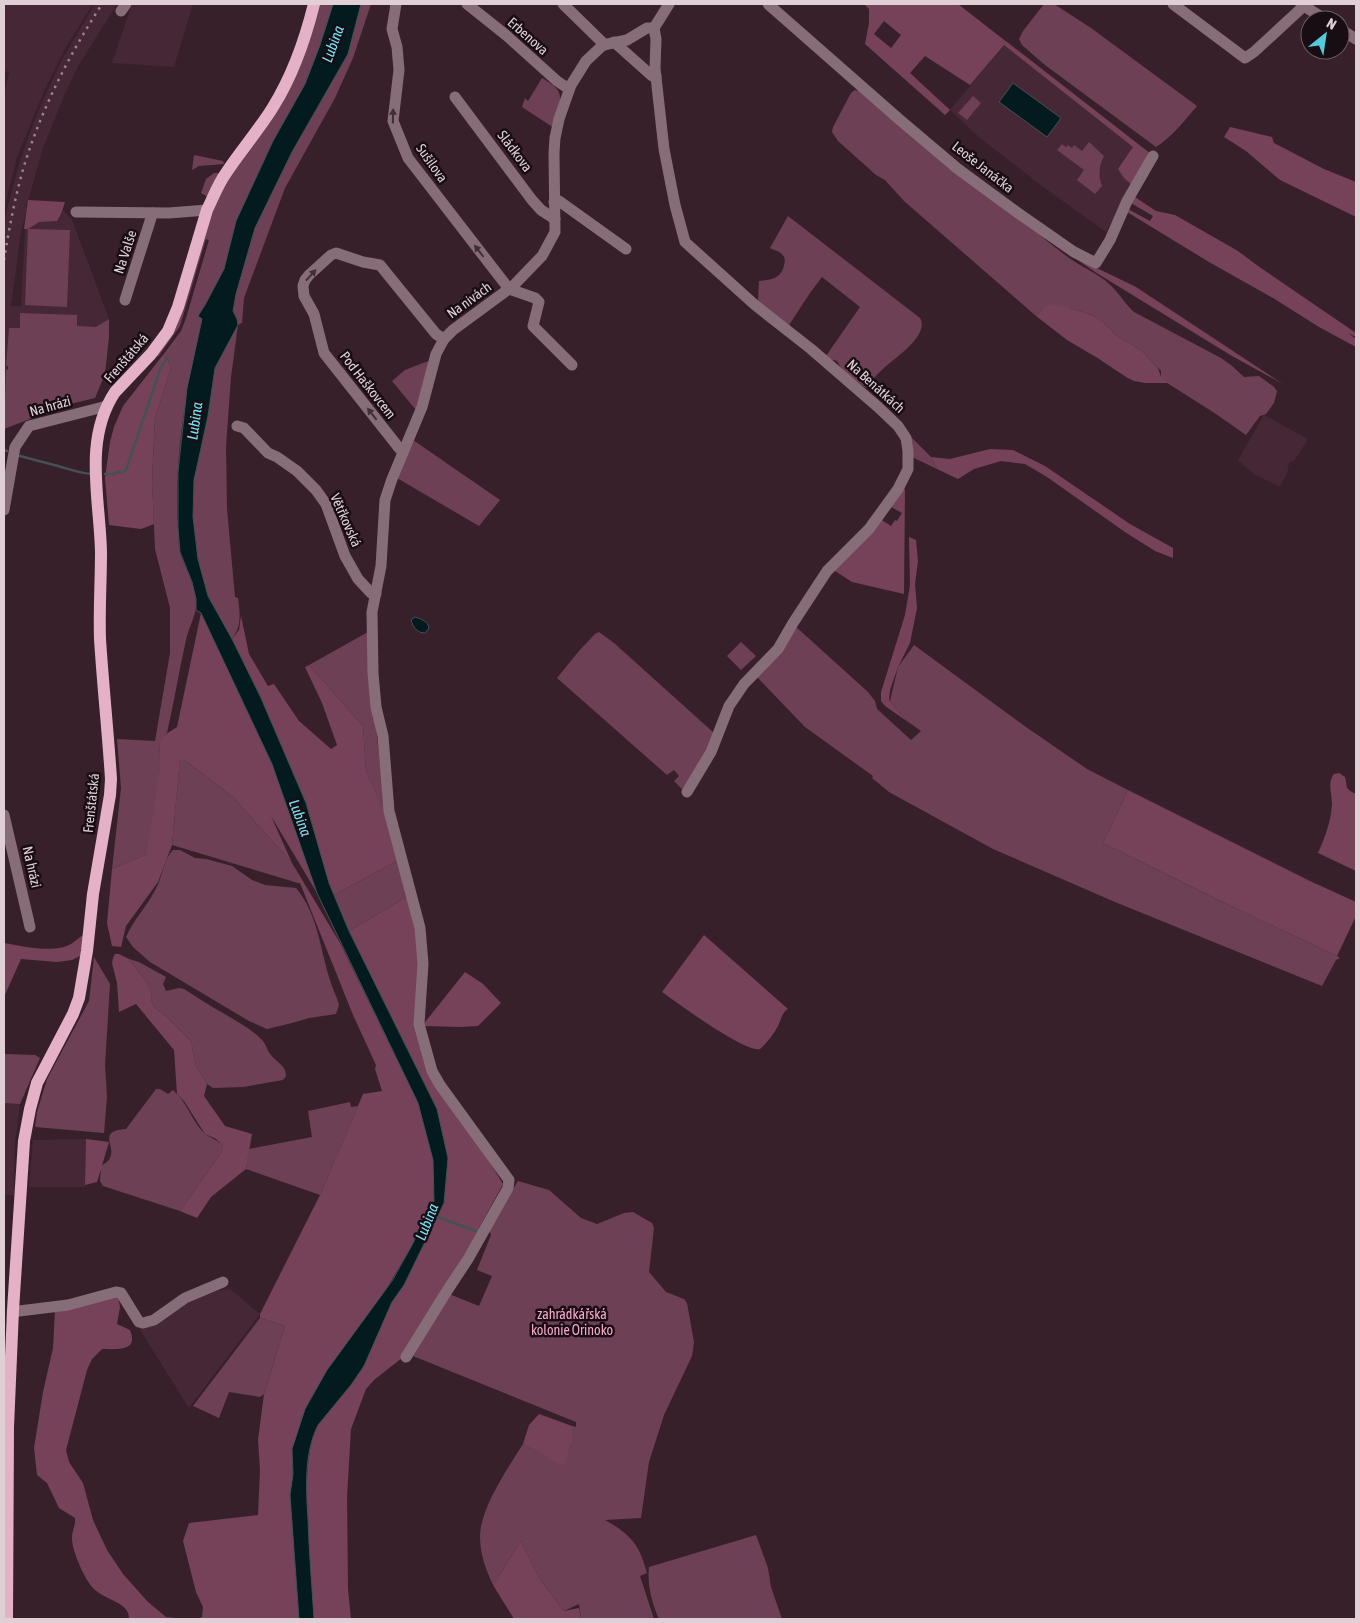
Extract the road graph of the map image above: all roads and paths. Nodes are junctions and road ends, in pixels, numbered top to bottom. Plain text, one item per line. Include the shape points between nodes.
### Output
1 (314, 4) edge
2 (396, 4) edge
3 (467, 4) edge
4 (563, 4) edge
5 (669, 4) edge
6 (768, 4) edge
7 (1173, 4) edge
8 (1304, 4) edge
9 (654, 28) junction
10 (610, 43) junction
11 (656, 76) junction
12 (569, 90) junction
13 (455, 96) dead end
14 (1153, 156) dead end
15 (554, 202) junction
16 (207, 210) junction
17 (76, 212) dead end
18 (152, 213) junction
19 (555, 219) junction
20 (626, 249) dead end
21 (509, 289) junction
22 (126, 300) dead end
23 (444, 339) junction
24 (572, 365) dead end
25 (106, 406) junction
26 (237, 426) dead end
27 (403, 452) junction
28 (4, 510) edge
29 (376, 594) junction
30 (686, 792) dead end
31 (4, 815) edge
32 (30, 927) dead end
33 (223, 1282) dead end
34 (13, 1310) junction
35 (406, 1357) dead end
36 (7, 1619) edge

1 - 16 main road, Frenštátská via 300,53 282,91 226,173
21 -> 2 street, Sušilova via 408,158 394,127 398,70 397,45 392,29
3 - 12 street, Erbenova
4 - 10 street
5 - 9 street
6 - 14 street, Leoše Janáčka via 958,169 1090,261 1096,263 1110,240 1127,201
7 - 8 street via 1245,58
9 - 10 street, Na nivách
9 - 11 street, Na Benátkách
10 - 11 street
10 - 12 street, Na nivách via 603,45 586,61
11 - 30 street, Na Benátkách via 664,149 685,242 878,407 898,426 906,438 908,451 908,469 898,489 869,529 827,571 778,649 744,684 729,706 711,752
12 - 15 street, Na nivách via 555,138
13 - 19 street, Sládkova via 532,200
15 - 19 street, Na nivách
15 - 20 street via 559,201
16 - 18 street, Na Valše
16 - 25 main road, Frenštátská via 168,331
17 - 18 street, Na Valše
18 - 22 street, Na Valše
19 - 21 street, Na nivách via 555,232 542,256
21 - 23 street, Na nivách
21 - 24 street via 539,302 533,326
23 - 27 street, Na nivách via 436,354 422,407
27 -> 23 street, Pod Haškovcem via 324,353 314,314 304,296 305,280 331,255 380,265 436,334
25 - 28 street, Na hrázi via 29,426 15,447
25 - 34 main road, Frenštátská via 98,438 95,474 100,542 100,641 110,803 97,866 84,977 77,1006 40,1075 30,1109 24,1141
26 - 29 street, Větřkovská via 244,428 268,453 297,472 316,490 326,504 345,556 358,580
27 - 29 street, Na nivách via 385,500
29 - 35 street, Na nivách via 372,612 372,673 383,736 389,811 420,928 423,964 419,1024 432,1072 509,1180 508,1188 468,1259
31 - 32 street, Na hrázi
33 - 34 street via 185,1298 154,1320 143,1323 116,1292 68,1304
34 - 36 main road, Frenštátská

